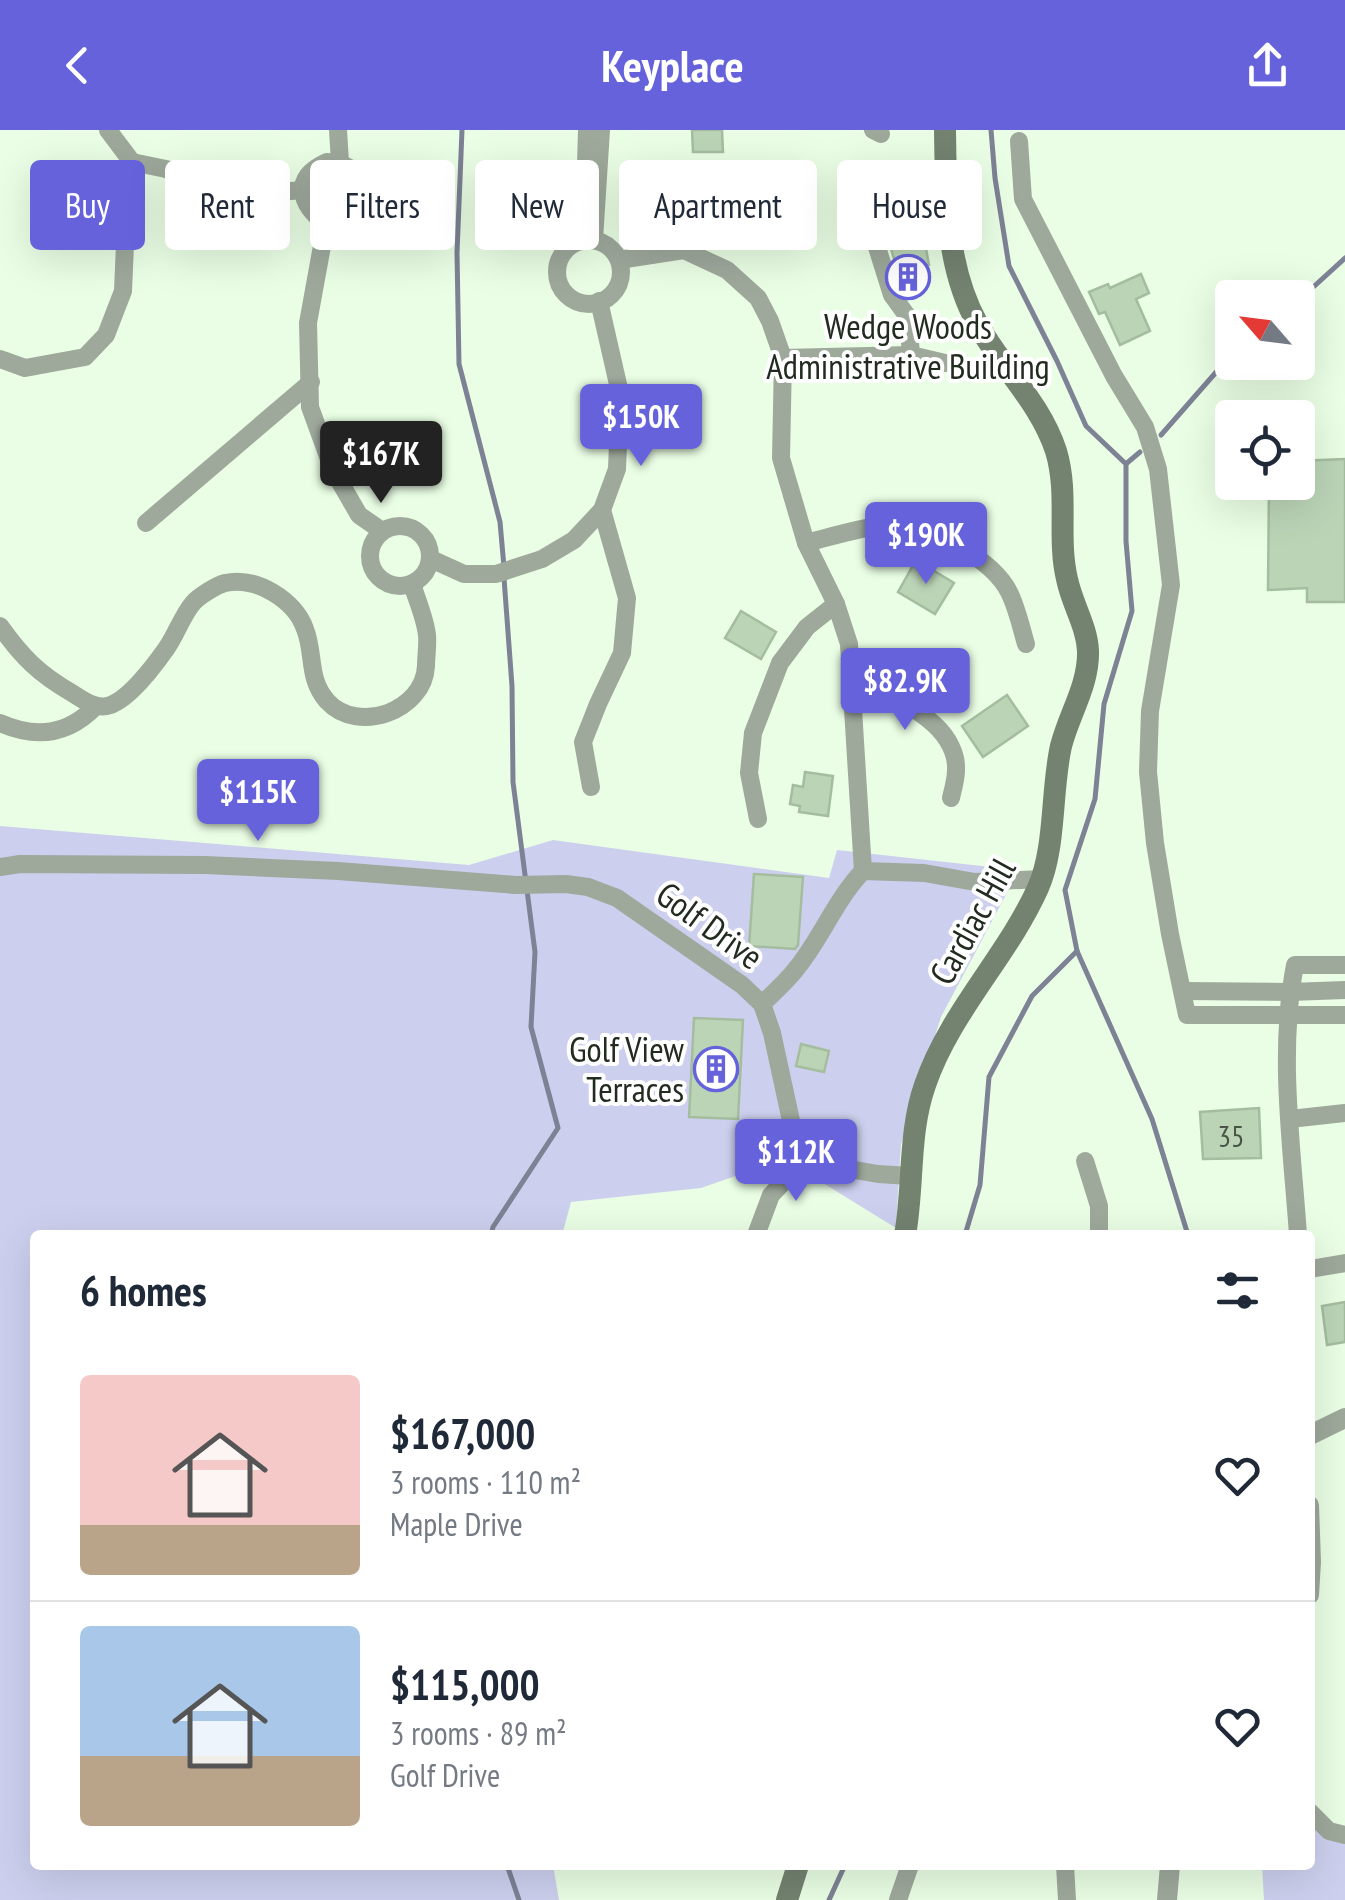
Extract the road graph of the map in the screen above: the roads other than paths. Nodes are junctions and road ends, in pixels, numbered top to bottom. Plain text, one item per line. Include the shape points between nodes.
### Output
1 (108, 130) edge
2 (338, 130) edge
3 (587, 130) edge
4 (601, 130) edge
5 (945, 130) edge
6 (1019, 141) dead end
7 (130, 160) edge
8 (340, 160) edge
9 (586, 160) edge
10 (597, 160) edge
11 (946, 160) edge
12 (145, 165) edge
13 (310, 174) edge
14 (303, 190) junction
15 (310, 213) edge
16 (599, 243) edge
17 (125, 250) edge
18 (321, 250) edge
19 (570, 250) edge
20 (878, 250) edge
21 (953, 250) edge
22 (620, 260) junction
23 (600, 301) junction
24 (912, 355) junction
25 (783, 358) junction
26 (0, 359) edge
27 (944, 363) dead end
28 (310, 382) junction
29 (602, 510) junction
30 (146, 523) dead end
31 (382, 531) junction
32 (806, 544) junction
33 (431, 559) junction
34 (412, 584) junction
35 (836, 604) junction
36 (0, 626) edge
37 (1026, 644) dead end
38 (852, 679) junction
39 (96, 706) junction
40 (0, 723) edge
41 (591, 787) dead end
42 (951, 798) dead end
43 (758, 820) dead end
44 (0, 867) edge
45 (862, 871) junction
46 (1041, 880) junction
47 (1345, 965) edge
48 (1345, 990) edge
49 (1183, 992) junction
50 (1290, 992) junction
51 (762, 1004) junction
52 (1345, 1014) edge
53 (1289, 1016) junction
54 (1345, 1113) edge
55 (1290, 1119) junction
56 (808, 1156) junction
57 (1085, 1161) dead end
58 (910, 1176) junction
59 (758, 1230) edge
60 (905, 1230) edge
61 (1099, 1230) edge
62 (1298, 1230) edge
63 (1345, 1263) edge
64 (1315, 1268) edge
65 (1345, 1418) edge
66 (1315, 1433) edge
67 (1315, 1817) edge
68 (1345, 1835) edge
69 (796, 1870) edge
70 (908, 1870) edge
71 (1065, 1870) edge
72 (1170, 1870) edge
73 (787, 1900) edge
74 (898, 1900) edge
75 (1066, 1900) edge
76 (1167, 1900) edge

1 - 7 street
2 - 8 street
3 - 9 street
4 - 10 street
5 - 11 main road, Cardiac Hill
6 - 49 street via 1023,199 1145,428 1158,469 1171,585 1150,711 1148,772
12 - 14 street via 243,195
13 - 14 street
14 - 15 street
16 - 22 street
17 - 26 street via 123,290 106,334 85,358 25,368
18 - 28 street via 308,324
19 - 23 street via 558,264 559,281 576,301
20 - 24 street via 892,295 908,317
21 - 46 main road, Cardiac Hill via 978,324 1044,422 1056,452 1064,483 1066,578 1086,631 1087,669 1054,777
22 - 23 street via 620,282
22 - 25 street via 684,250 727,270 758,298
23 - 29 street via 620,393 617,469
24 - 25 street
24 - 27 street
25 - 32 street via 781,458
28 - 30 street
28 - 31 street via 310,407 333,470 359,515
29 - 33 street via 574,540 496,574 464,574
29 - 41 street via 626,598 622,653 584,742
31 - 33 street via 419,531
31 - 34 street via 371,565 388,583
32 - 35 street
32 - 37 street via 898,525 946,538 1008,590
33 - 34 street
34 - 39 street via 427,634 425,674 414,696 396,710 364,717 327,701 312,676 305,628 286,601 255,584 224,583 194,601 130,694
35 - 38 street
35 - 43 street via 807,627 780,663 753,733 749,774
36 - 39 street via 45,677
38 - 42 street via 900,701 944,735 955,757
38 - 45 street
39 - 40 street via 81,722 41,734
44 - 51 street, Golf Drive via 205,865 588,887 617,898
45 - 46 street via 975,882
45 - 51 street via 807,955
46 - 58 main road, Cardiac Hill via 939,1052 924,1086
47 - 50 street via 1296,965
48 - 50 street
49 - 50 street
49 - 53 street via 1187,1015
50 - 53 street
51 - 56 street, Golf Drive via 793,1130
52 - 53 street
53 - 55 street
54 - 55 street
55 - 62 street
56 - 58 street via 832,1166
56 - 59 street via 771,1195
57 - 61 street via 1100,1206
58 - 60 main road, Cardiac Hill
63 - 64 street
65 - 66 street
67 - 68 street
69 - 73 main road
70 - 74 street
71 - 75 street
72 - 76 street

